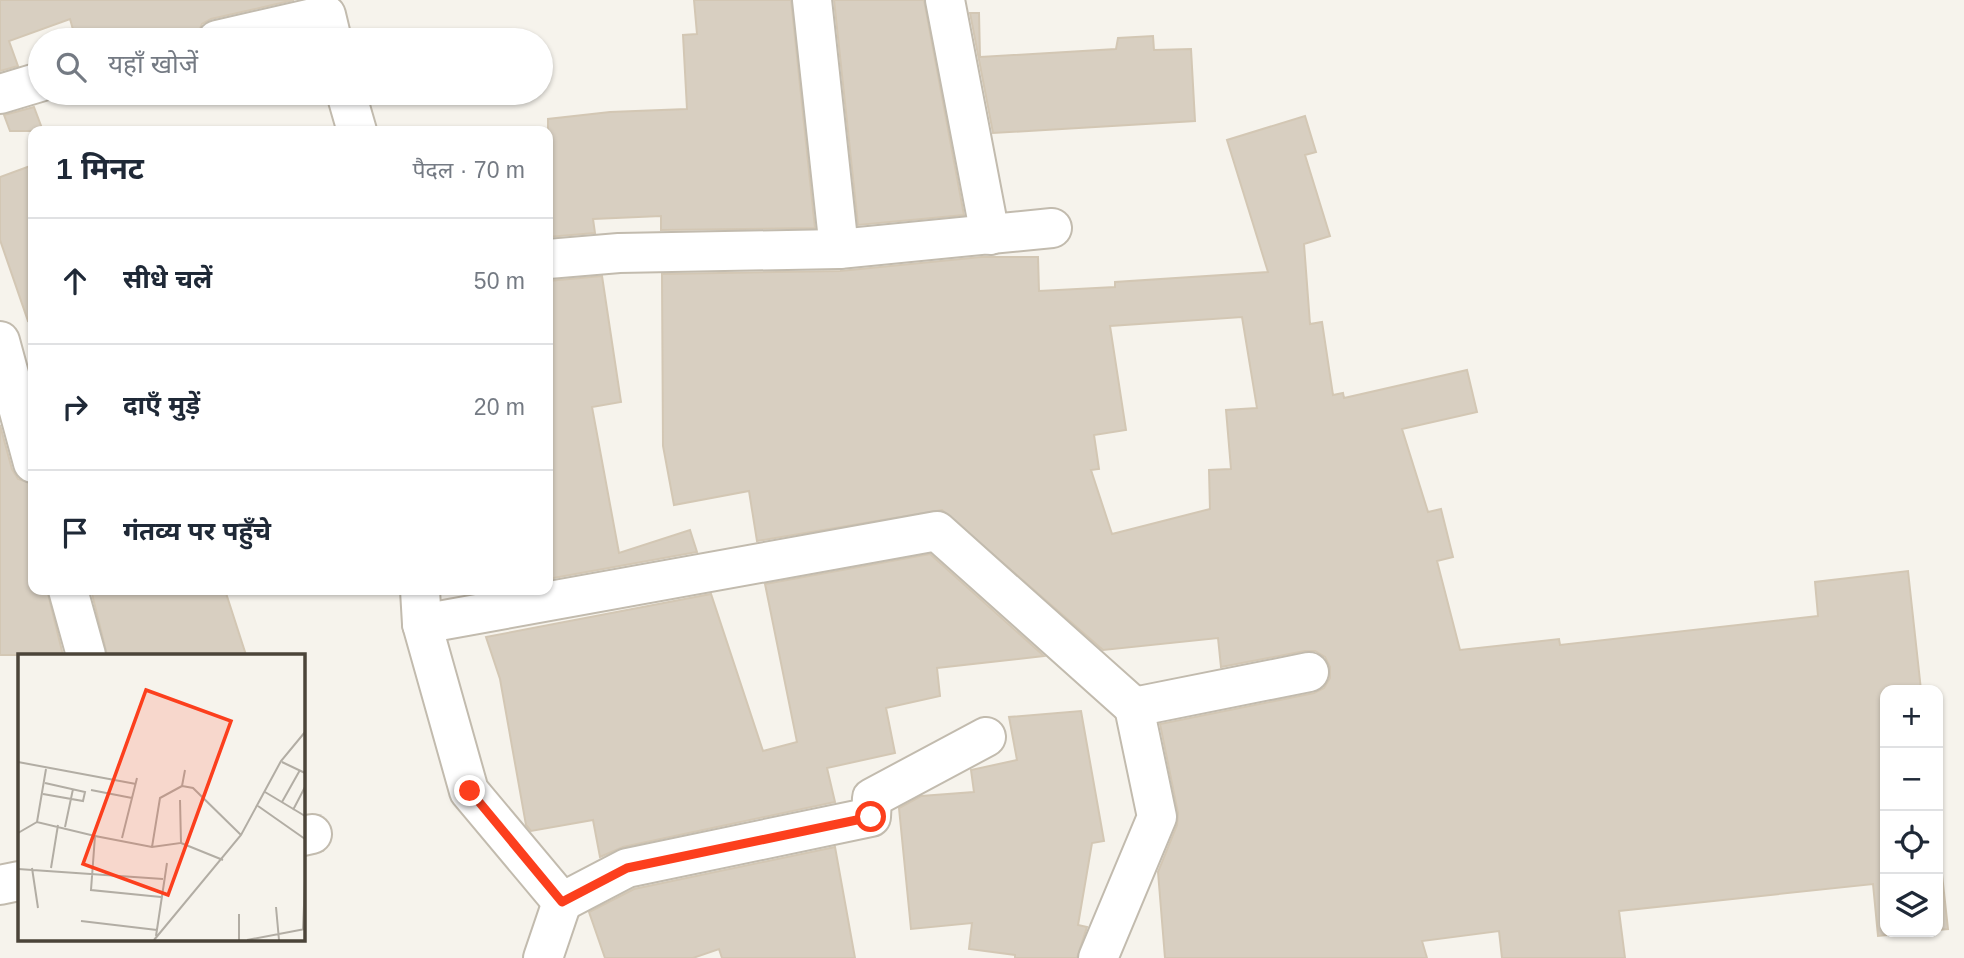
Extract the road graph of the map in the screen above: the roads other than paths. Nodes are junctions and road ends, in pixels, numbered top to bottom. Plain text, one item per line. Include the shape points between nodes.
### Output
1 (812, 0) edge
2 (945, 0) edge
3 (328, 18) edge
4 (278, 28) edge
5 (28, 86) edge
6 (0, 94) edge
7 (349, 105) edge
8 (356, 126) edge
9 (1052, 228) dead end
10 (990, 235) junction
11 (839, 249) junction
12 (553, 258) edge
13 (0, 341) edge
14 (28, 445) edge
15 (553, 588) edge
16 (69, 595) edge
17 (502, 595) edge
18 (421, 607) edge
19 (86, 654) edge
20 (1309, 672) dead end
21 (1134, 707) junction
22 (986, 737) dead end
23 (18, 881) edge
24 (0, 885) edge
25 (562, 902) junction
26 (543, 958) edge
27 (1098, 958) edge

1 - 11 street
2 - 10 street
3 - 4 street
5 - 6 street
7 - 8 street
9 - 10 street
10 - 11 street
11 - 12 street
13 - 14 street
15 - 21 street via 937,531
16 - 19 street
17 - 18 street
18 - 25 street via 470,791
20 - 21 street
21 - 27 street via 1157,817
22 - 25 street via 872,798 871,817 627,868
23 - 24 street
25 - 26 street

